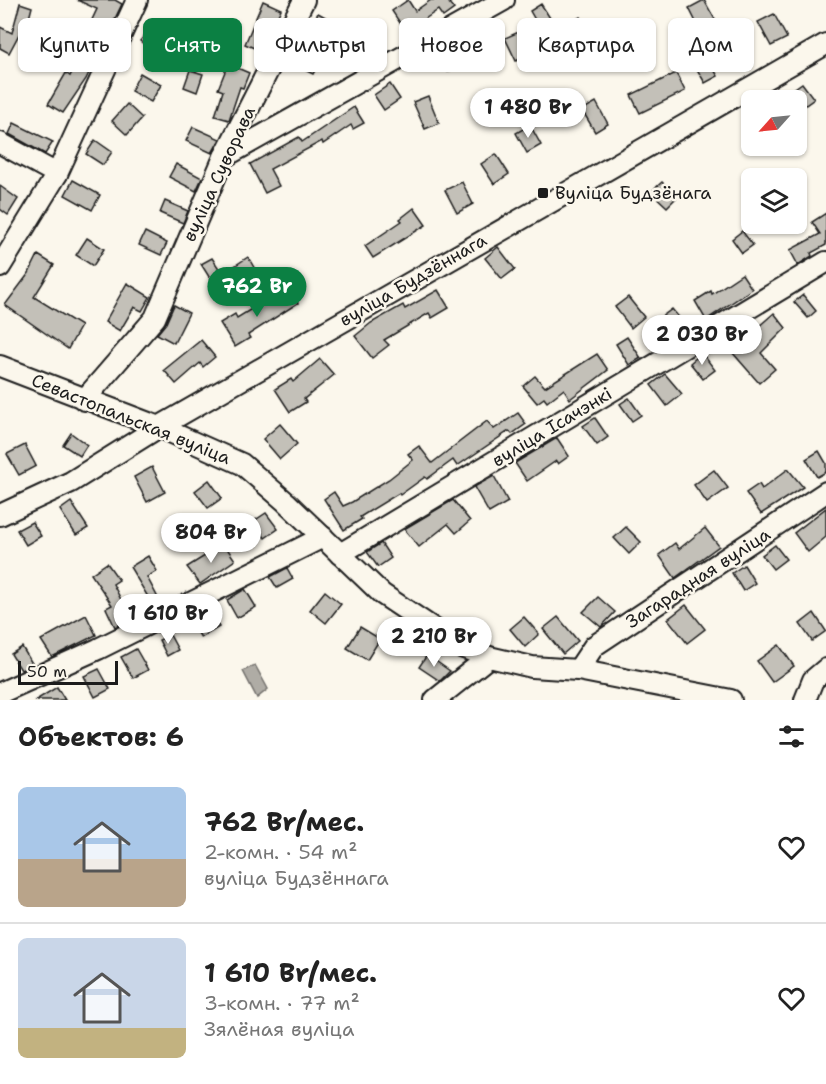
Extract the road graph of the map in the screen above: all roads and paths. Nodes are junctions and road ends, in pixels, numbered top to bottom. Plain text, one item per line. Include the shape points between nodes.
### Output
1 (304, 0) edge
2 (504, 0) edge
3 (131, 3) edge
4 (826, 44) edge
5 (0, 143) edge
6 (224, 157) junction
7 (57, 174) junction
8 (826, 262) edge
9 (0, 267) edge
10 (0, 366) edge
11 (84, 400) junction
12 (159, 427) junction
13 (826, 492) edge
14 (0, 515) edge
15 (323, 537) junction
16 (340, 554) junction
17 (489, 657) junction
18 (826, 669) edge
19 (578, 670) junction
20 (0, 693) edge
21 (435, 700) edge
22 (731, 700) edge
23 (805, 700) edge

1 - 6 street, вуліца Суворава
2 - 6 street
3 - 7 street
4 - 12 street, вуліца Будзённага
5 - 7 street
6 - 11 street, вуліца Суворава via 155,318
7 - 9 street
8 - 16 street, вуліца Ісачэнкі
10 - 11 street, Севастопальская вуліца
11 - 12 street, Севастопальская вуліца
12 - 14 street, вуліца Будзённага via 71,482
12 - 15 street, Севастопальская вуліца via 242,464
13 - 19 street, Загарадная вуліца via 594,646
15 - 16 street, Севастопальская вуліца
15 - 20 street
16 - 17 street, Севастопальская вуліца via 382,594 461,647
17 - 19 street, Севастопальская вуліца via 532,667
17 - 21 street
18 - 23 street via 813,680
19 - 22 street, Севастопальская вуліца

